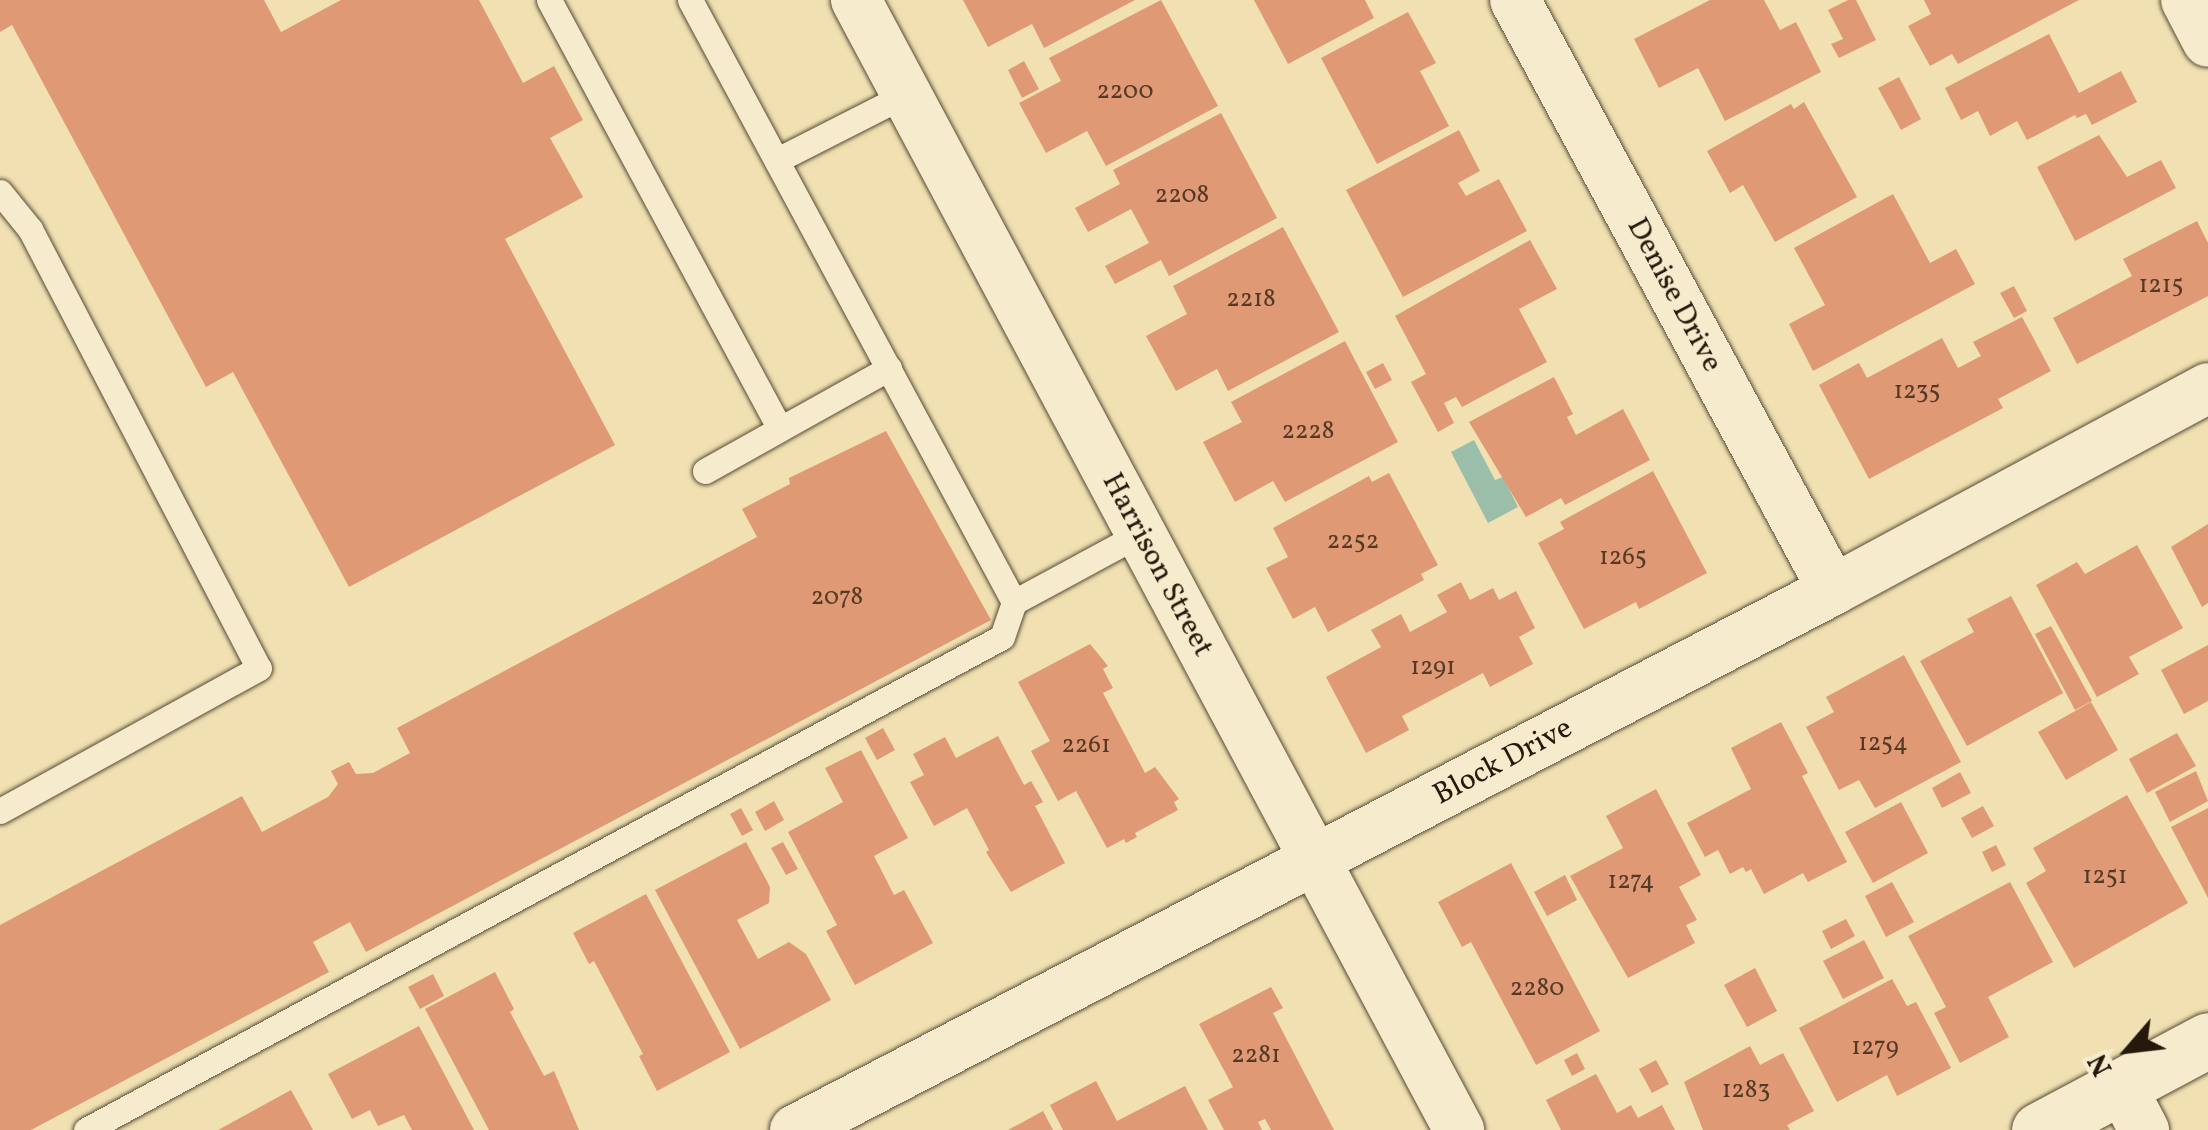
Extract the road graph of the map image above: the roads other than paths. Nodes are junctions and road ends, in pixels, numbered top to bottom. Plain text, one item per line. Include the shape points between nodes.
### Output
1 (549, 0) edge
2 (690, 0) edge
3 (856, 0) edge
4 (1515, 0) edge
5 (2186, 0) edge
6 (2208, 42) edge
7 (906, 94) junction
8 (778, 160) junction
9 (0, 192) edge
10 (889, 368) junction
11 (2208, 388) edge
12 (780, 430) junction
13 (705, 472) dead end
14 (1140, 534) junction
15 (1834, 590) junction
16 (1014, 602) junction
17 (0, 811) edge
18 (1315, 860) junction
19 (2208, 1040) edge
20 (2132, 1108) edge
21 (86, 1130) edge
22 (795, 1130) edge
23 (1458, 1130) edge
24 (2039, 1130) edge

1 - 12 lane
2 - 8 lane
3 - 7 street, Harrison Street
4 - 15 street, Denise Drive
5 - 6 street
7 - 8 lane
7 - 14 street, Harrison Street
8 - 10 lane
9 - 17 lane via 35,239 259,668
10 - 12 lane
10 - 16 lane
11 - 15 street, Block Drive
12 - 13 lane
14 - 16 lane
14 - 18 street, Harrison Street
15 - 18 street, Block Drive
16 - 21 lane via 1002,637
18 - 22 street, Block Drive
18 - 23 street, Harrison Street
19 - 20 street
20 - 24 street

